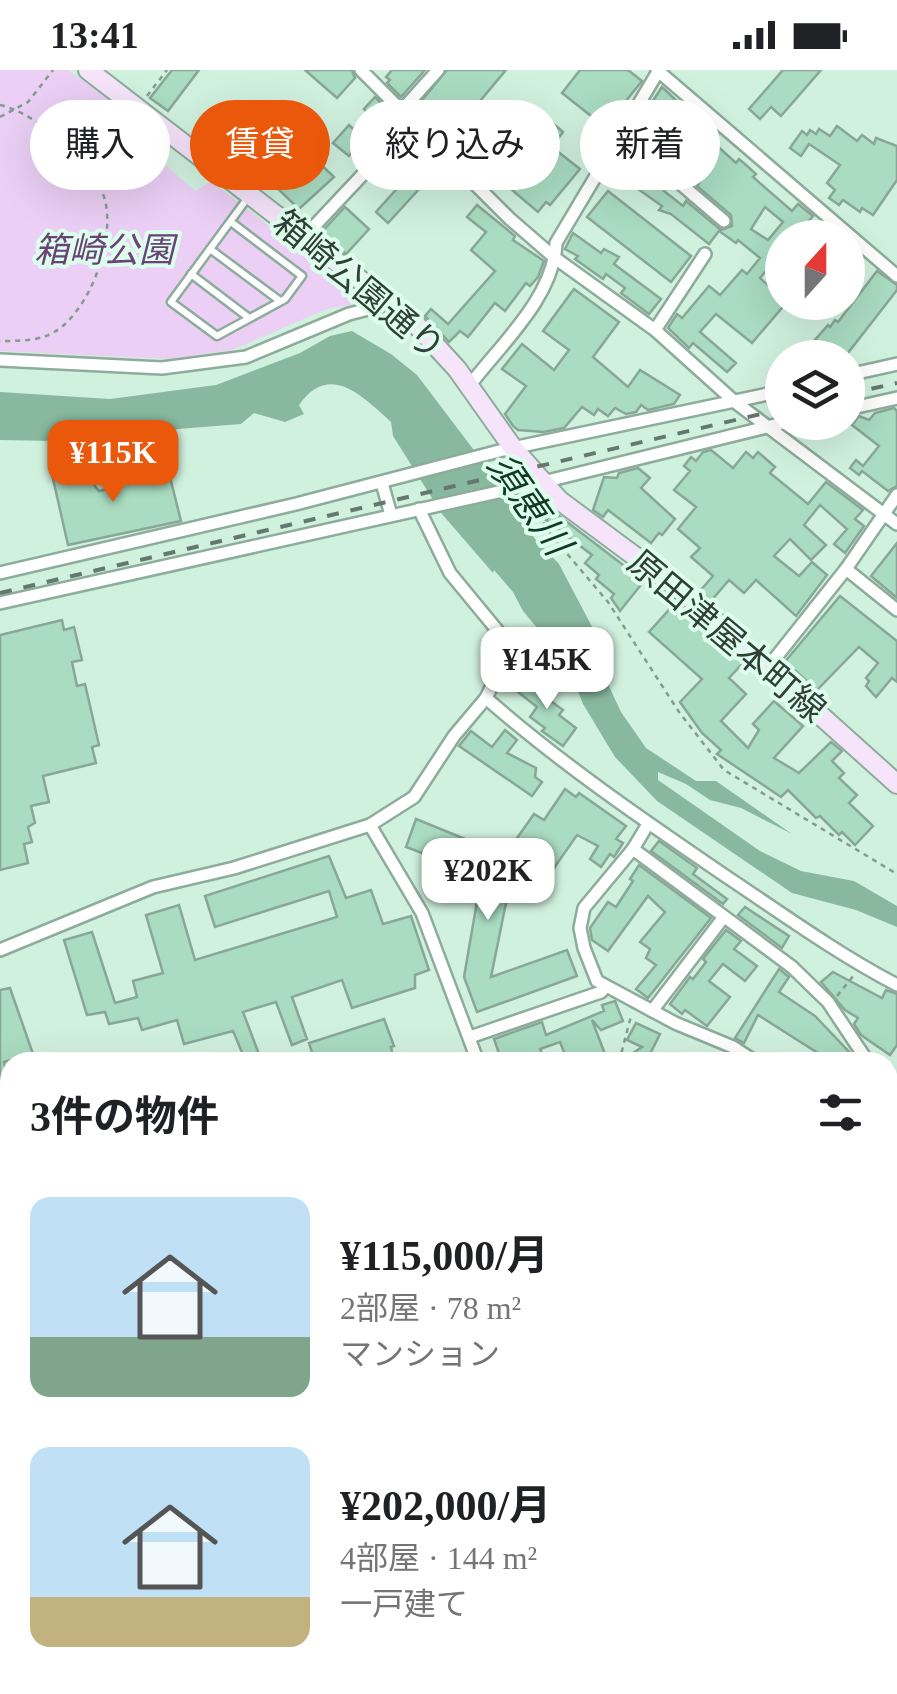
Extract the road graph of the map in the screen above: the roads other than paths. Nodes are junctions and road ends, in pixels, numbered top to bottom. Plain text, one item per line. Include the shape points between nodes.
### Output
1 (88, 70) edge
2 (362, 70) edge
3 (382, 70) edge
4 (438, 70) edge
5 (658, 71) edge
6 (372, 81) junction
7 (392, 100) edge
8 (412, 100) edge
9 (641, 100) edge
10 (350, 187) edge
11 (481, 190) edge
12 (587, 190) edge
13 (688, 190) edge
14 (250, 196) junction
15 (724, 221) dead end
16 (230, 222) junction
17 (304, 236) junction
18 (210, 249) junction
19 (704, 254) dead end
20 (555, 258) junction
21 (191, 274) junction
22 (897, 276) edge
23 (280, 301) junction
24 (392, 303) junction
25 (249, 318) junction
26 (655, 330) junction
27 (0, 360) edge
28 (897, 364) edge
29 (865, 372) edge
30 (470, 385) junction
31 (765, 395) edge
32 (897, 398) edge
33 (735, 402) junction
34 (865, 405) edge
35 (765, 425) edge
36 (765, 428) edge
37 (786, 440) edge
38 (508, 449) junction
39 (382, 483) junction
40 (536, 484) junction
41 (897, 495) edge
42 (419, 510) junction
43 (884, 513) junction
44 (390, 514) junction
45 (897, 524) edge
46 (846, 568) junction
47 (0, 573) edge
48 (0, 603) edge
49 (897, 610) edge
50 (768, 666) junction
51 (486, 698) junction
52 (897, 784) edge
53 (648, 824) junction
54 (370, 825) junction
55 (632, 849) junction
56 (723, 918) junction
57 (0, 950) edge
58 (897, 985) edge
59 (605, 987) junction
60 (652, 1011) junction
61 (470, 1037) junction
62 (475, 1052) edge
63 (741, 1052) edge
64 (861, 1052) edge

1 - 14 street, 箱崎公園通り
2 - 6 street
3 - 6 street
4 - 8 street
5 - 9 street
5 - 22 street
6 - 7 street
10 - 17 street
11 - 20 street
12 - 20 street via 556,243
13 - 15 street
14 - 16 lane
14 - 17 street, 箱崎公園通り
16 - 18 lane
16 - 23 lane via 302,276
17 - 24 street, 箱崎公園通り
18 - 21 lane
18 - 23 lane
19 - 26 street
20 - 26 street
20 - 30 street via 541,294
21 - 25 lane
21 - 25 lane via 171,302 216,336
23 - 25 lane
24 - 27 street via 246,357 162,368
24 - 30 street, 箱崎公園通り
26 - 33 street
28 - 29 street
30 - 38 street, 箱崎公園通り
31 - 33 street
32 - 34 street
33 - 35 street
33 - 38 street
36 - 40 street
37 - 43 street
38 - 39 street
38 - 40 street, 原田津屋本町線
39 - 44 street
39 - 47 street
40 - 42 street
40 - 50 street, 原田津屋本町線 via 683,592
41 - 43 street
42 - 44 street
42 - 51 street via 450,572 511,647
43 - 45 street
43 - 46 street
44 - 48 street
46 - 49 street
46 - 50 street
50 - 52 street, 原田津屋本町線
51 - 53 street
51 - 54 street via 414,797
53 - 55 street
53 - 58 street
54 - 57 street via 153,886
54 - 61 street via 422,913
55 - 56 street
55 - 59 street via 580,916 584,948
56 - 60 street
56 - 64 street via 792,967 828,1002
59 - 60 street
59 - 61 street
60 - 63 street
61 - 62 street

